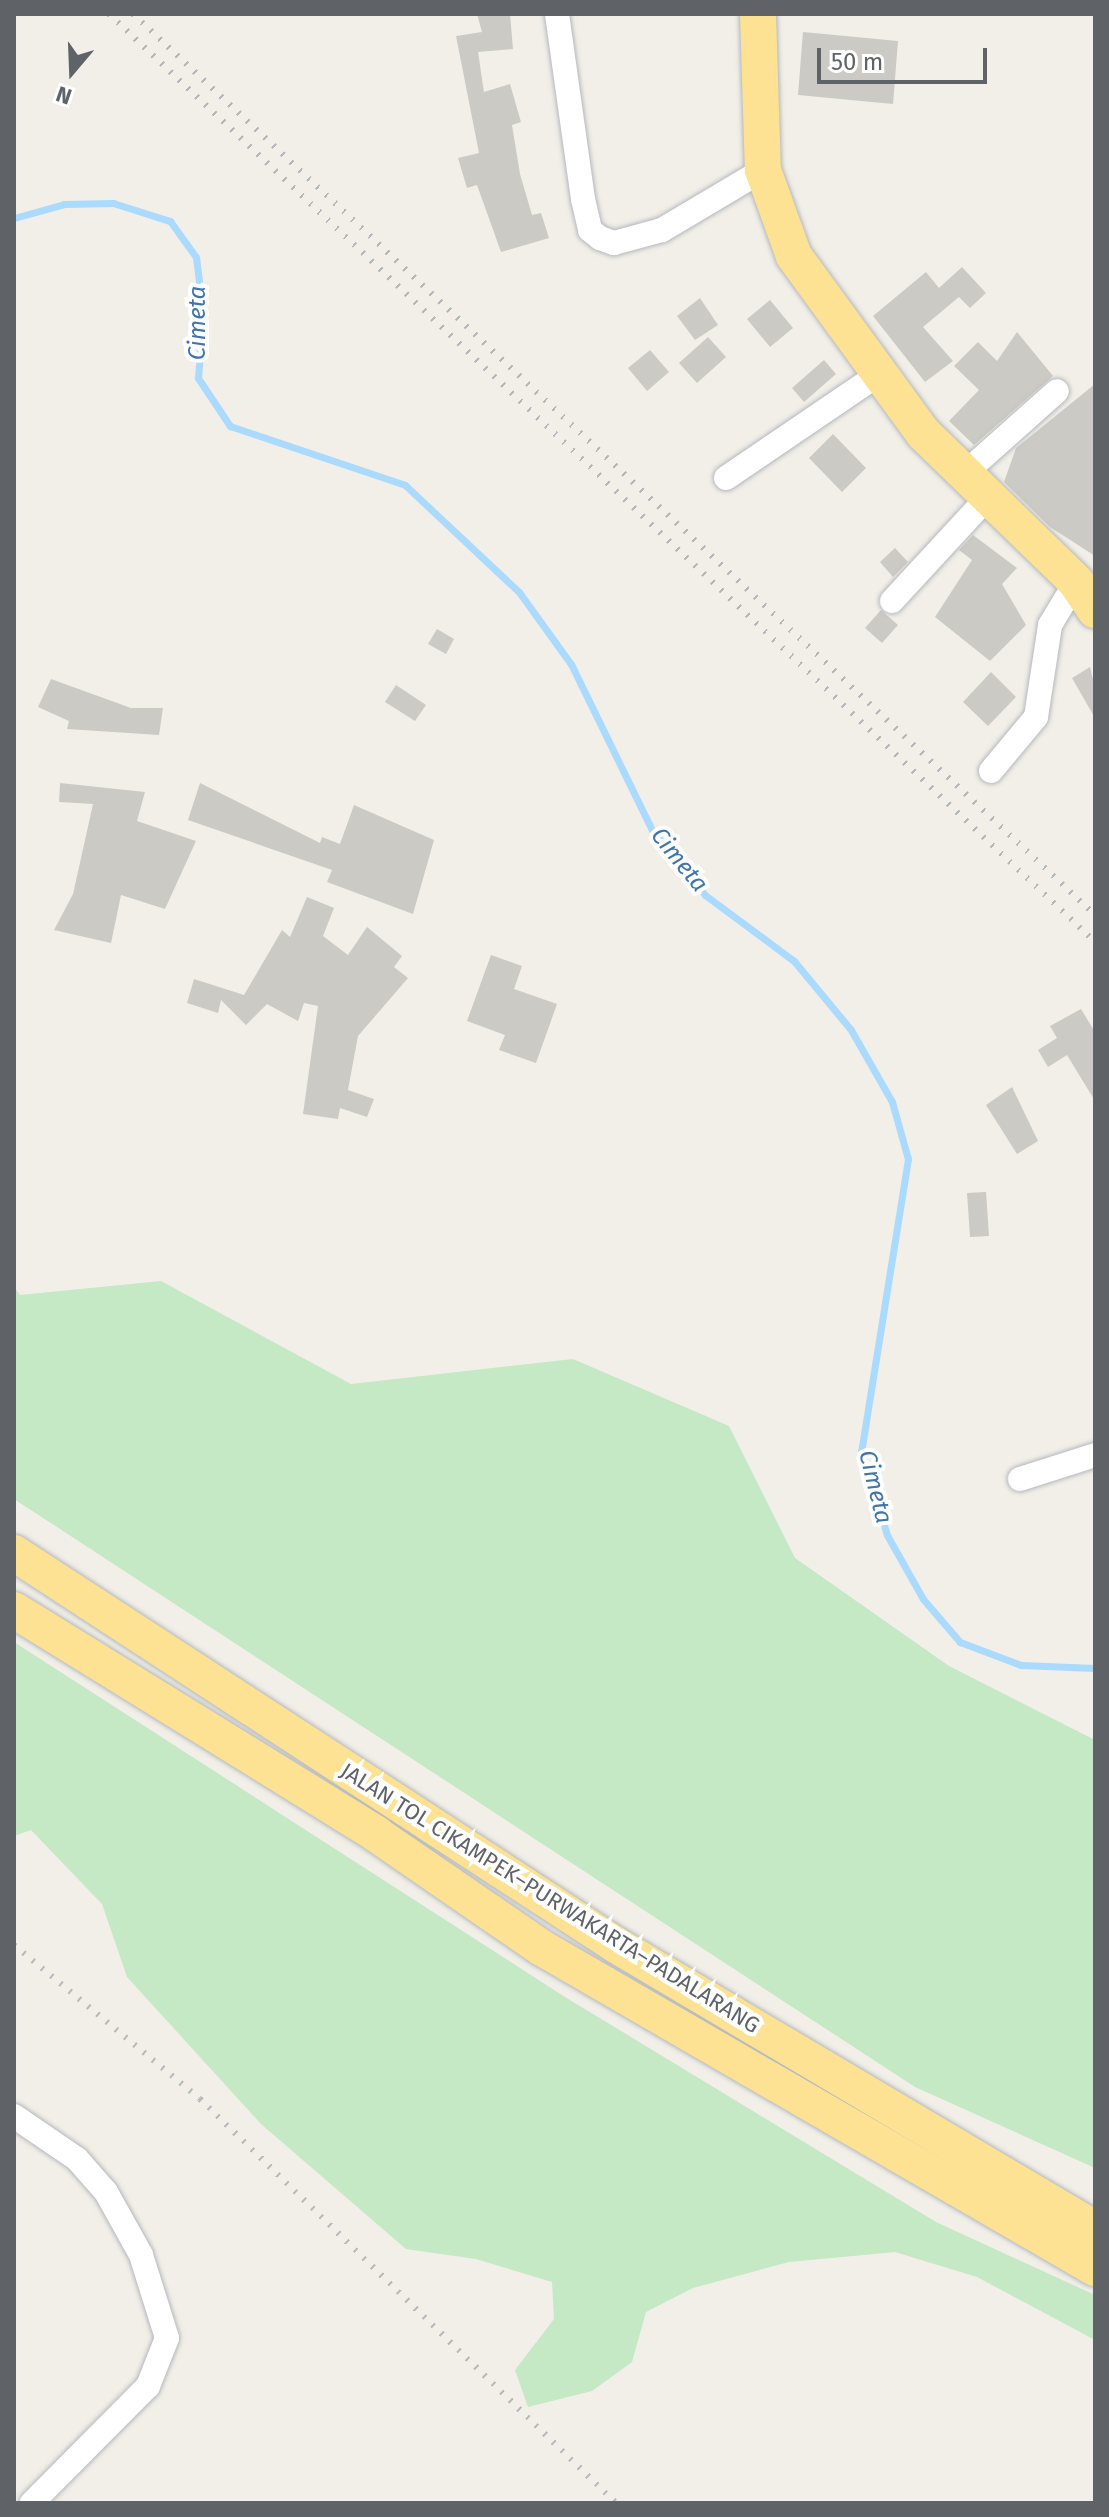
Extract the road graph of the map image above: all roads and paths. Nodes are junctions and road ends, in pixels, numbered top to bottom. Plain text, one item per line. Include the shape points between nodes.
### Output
1 (557, 14) edge
2 (758, 14) edge
3 (763, 170) junction
4 (876, 376) junction
5 (1057, 391) dead end
6 (726, 478) dead end
7 (977, 485) junction
8 (1086, 596) edge
9 (892, 601) dead end
10 (991, 771) dead end
11 (1095, 1455) edge
12 (1020, 1479) dead end
13 (14, 1553) edge
14 (14, 1610) edge
15 (14, 2116) edge
16 (1095, 2229) edge
17 (1095, 2268) edge
18 (32, 2503) edge

1 - 3 street via 583,199 590,230 600,238 614,243 662,230
2 - 3 highway
3 - 4 highway via 794,256
4 - 6 street
4 - 7 highway
5 - 7 street
7 - 8 highway
7 - 9 street
8 - 10 street via 1050,625 1036,717
11 - 12 street
13 - 16 highway, JALAN TOL CIKAMPEK–PURWAKARTA–PADALARANG via 616,1945
14 - 17 highway, JALAN TOL CIKAMPEK–PURWAKARTA–PADALARANG via 376,1834 542,1948
15 - 18 street via 77,2159 106,2192 141,2255 167,2338 148,2386

